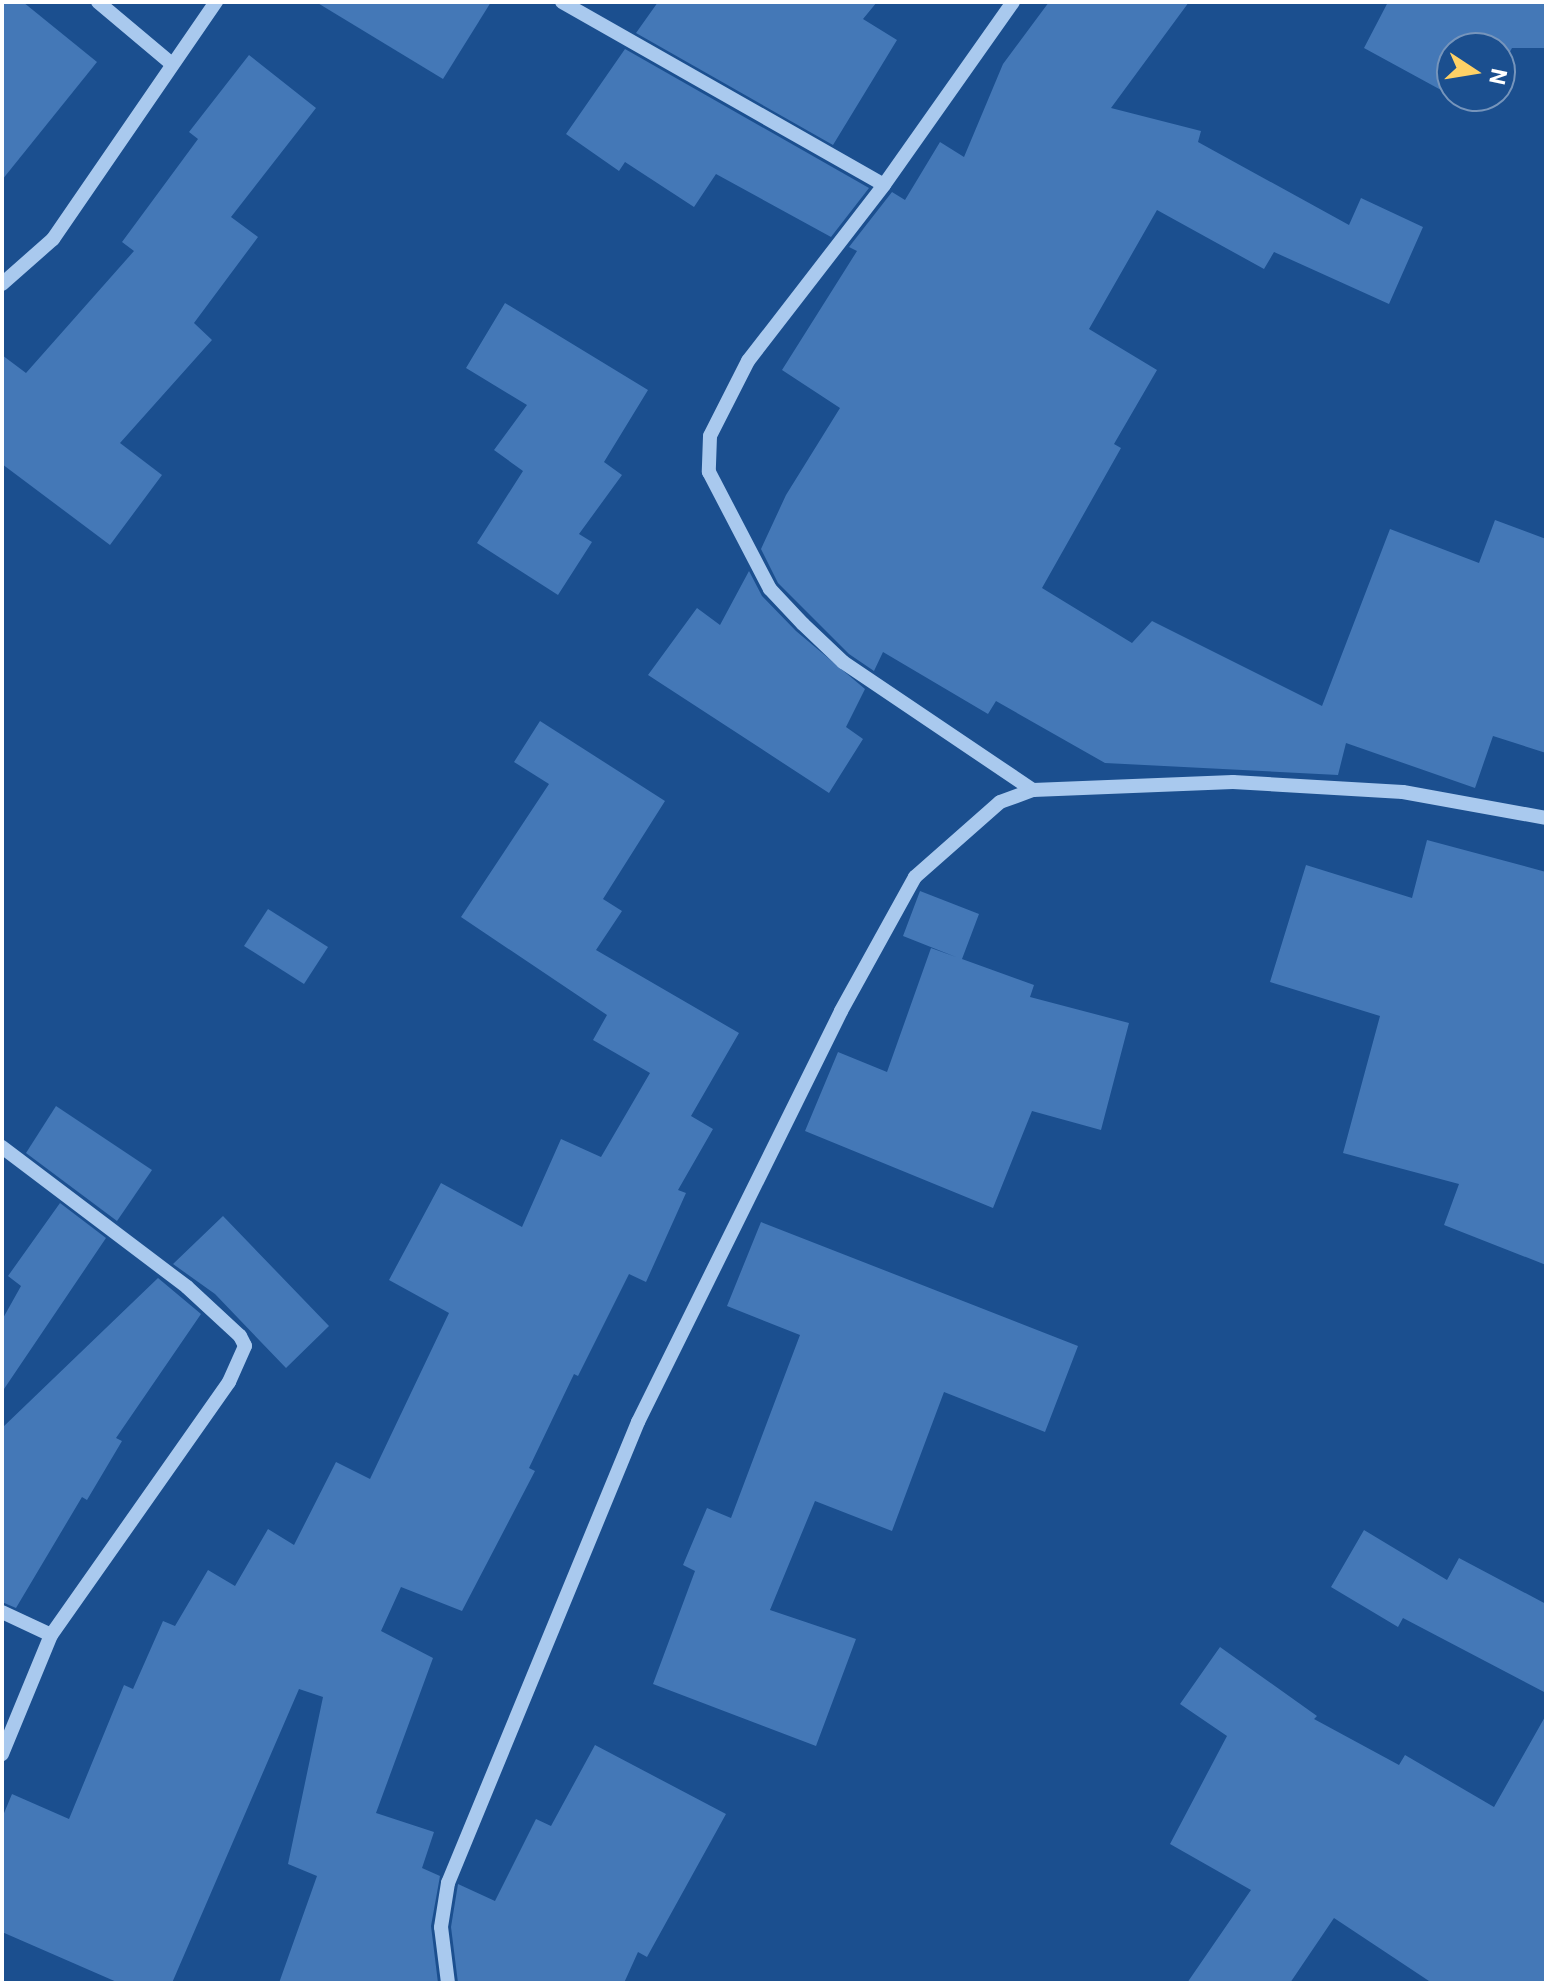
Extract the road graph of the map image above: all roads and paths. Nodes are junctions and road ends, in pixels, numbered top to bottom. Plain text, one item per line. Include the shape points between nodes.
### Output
1 (98, 2) edge
2 (216, 2) edge
3 (562, 2) edge
4 (1013, 2) edge
5 (172, 64) junction
6 (884, 185) junction
7 (2, 284) edge
8 (1033, 790) junction
9 (1546, 818) edge
10 (2, 1147) edge
11 (2, 1612) edge
12 (51, 1635) junction
13 (2, 1754) edge
14 (448, 1983) edge

1 - 5 street
2 - 5 street
3 - 6 street
4 - 6 street
5 - 7 street via 53,239
6 - 8 street via 726,397 710,436 709,472 764,578 803,624 843,662
8 - 9 street via 1249,782 1403,792
8 - 14 street via 1000,802 915,877 841,1011 659,1380 448,1883 441,1927
10 - 12 street via 187,1287 245,1346 229,1382
11 - 12 street
12 - 13 street

